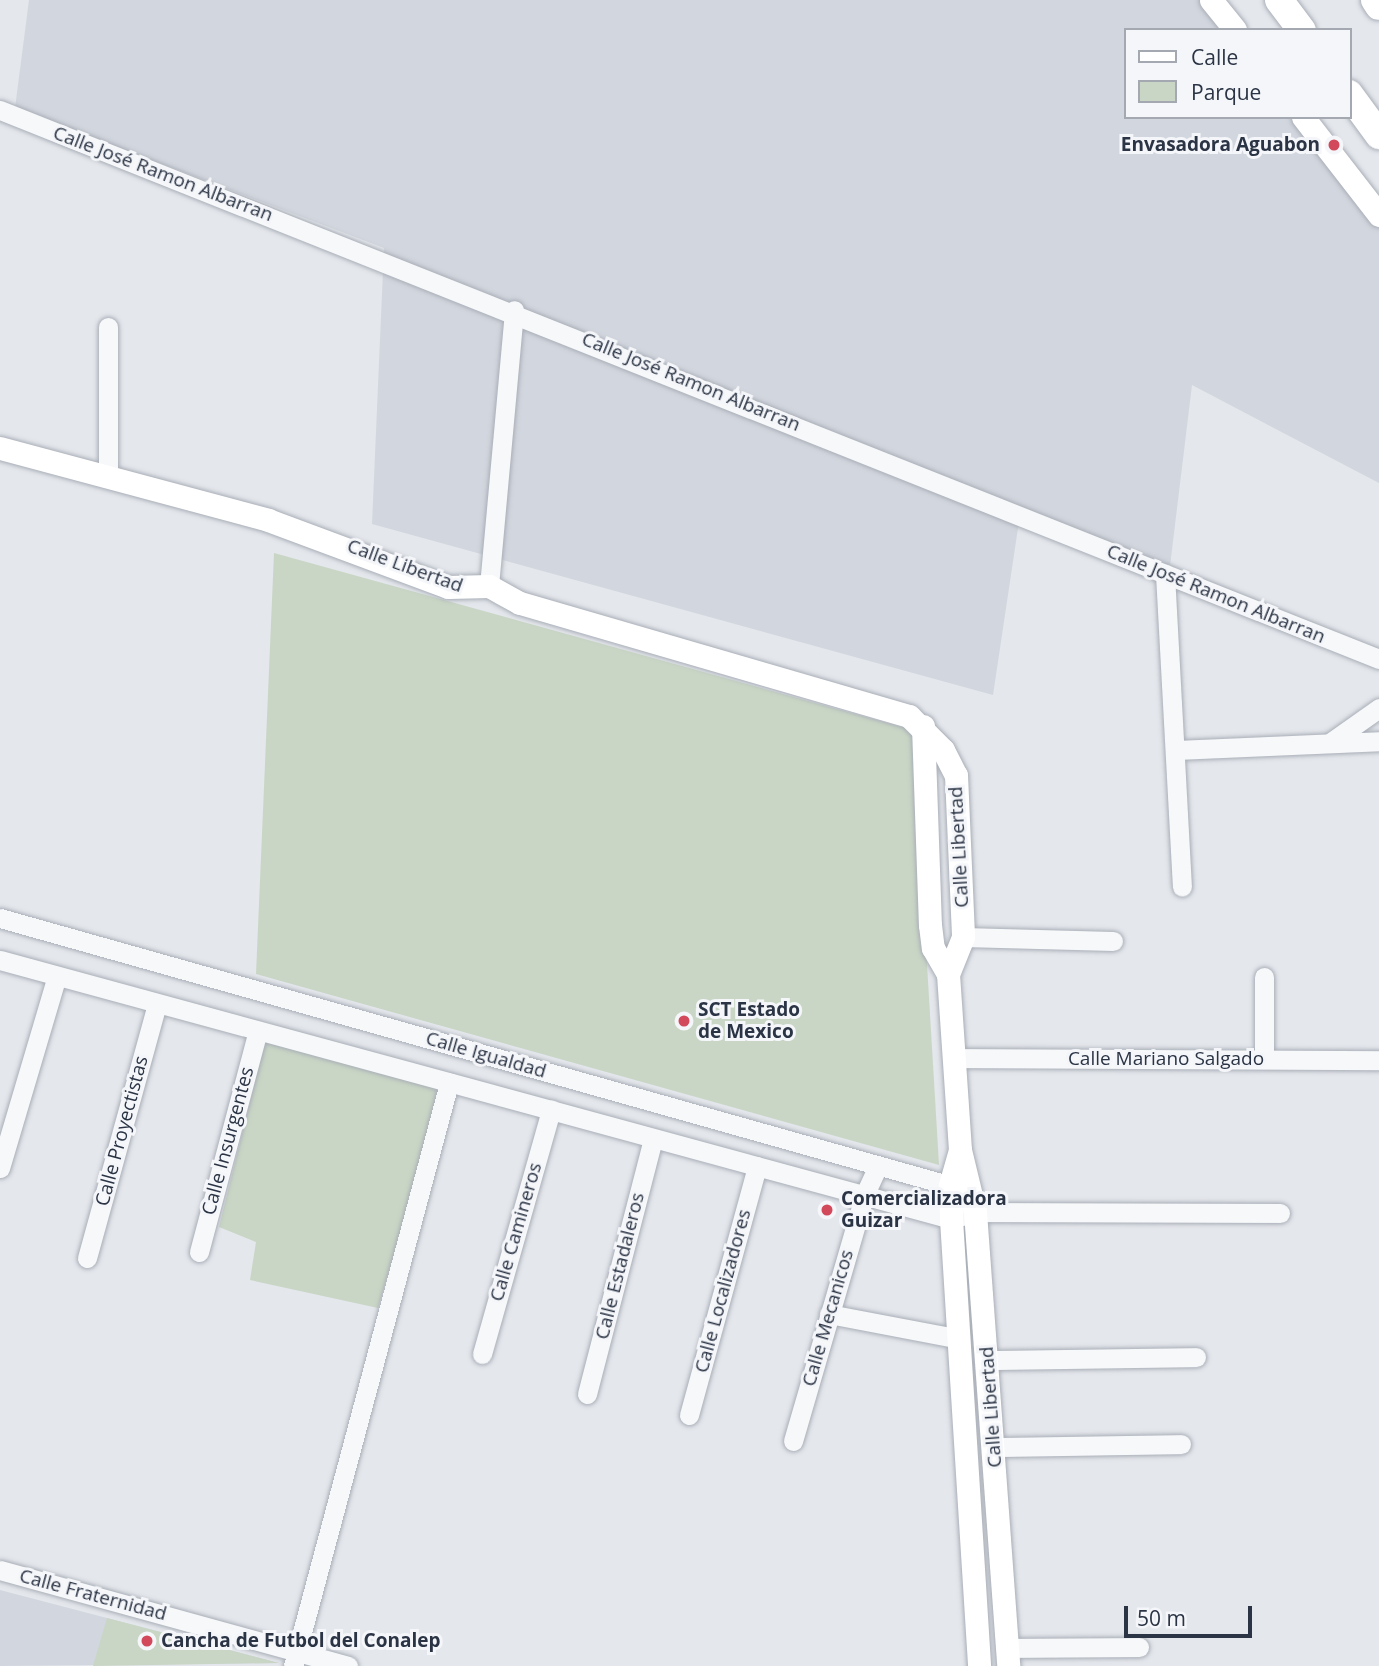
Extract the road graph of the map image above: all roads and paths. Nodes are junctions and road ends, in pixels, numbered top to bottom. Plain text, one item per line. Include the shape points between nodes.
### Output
1 (1211, 0) edge
2 (1279, 0) edge
3 (1375, 0) edge
4 (1379, 6) edge
5 (1233, 28) edge
6 (1300, 28) edge
7 (1351, 97) edge
8 (0, 110) edge
9 (1305, 119) edge
10 (1379, 135) edge
11 (1379, 215) edge
12 (514, 310) junction
13 (108, 327) dead end
14 (0, 448) edge
15 (108, 478) junction
16 (1165, 574) junction
17 (489, 586) junction
18 (1379, 659) edge
19 (1379, 708) edge
20 (923, 726) junction
21 (1379, 741) edge
22 (1330, 743) junction
23 (1176, 750) junction
24 (1182, 887) dead end
25 (0, 918) edge
26 (963, 937) junction
27 (1114, 941) dead end
28 (0, 960) edge
29 (948, 974) junction
30 (57, 976) junction
31 (1264, 977) dead end
32 (157, 1003) junction
33 (258, 1031) junction
34 (953, 1058) junction
35 (1264, 1059) junction
36 (1379, 1060) edge
37 (449, 1083) junction
38 (551, 1110) junction
39 (653, 1138) junction
40 (960, 1150) junction
41 (757, 1166) junction
42 (878, 1166) junction
43 (0, 1168) edge
44 (950, 1186) junction
45 (863, 1196) junction
46 (974, 1202) junction
47 (1280, 1213) dead end
48 (951, 1219) junction
49 (199, 1252) dead end
50 (87, 1258) dead end
51 (829, 1314) junction
52 (960, 1339) junction
53 (482, 1354) dead end
54 (1196, 1357) dead end
55 (987, 1360) junction
56 (587, 1394) dead end
57 (689, 1415) dead end
58 (793, 1441) dead end
59 (1181, 1444) dead end
60 (994, 1447) junction
61 (0, 1570) edge
62 (1139, 1647) dead end
63 (1007, 1657) edge
64 (295, 1659) edge
65 (348, 1666) edge
66 (979, 1666) edge

1 - 5 main road
2 - 6 highway
3 - 4 highway
7 - 10 highway
8 - 12 street, Calle José Ramon Albarran
9 - 11 main road
12 - 16 street, Calle José Ramon Albarran
12 - 17 street
13 - 15 street
14 - 15 main road, Calle Libertad
15 - 17 main road, Calle Libertad via 340,543 448,587
16 - 18 street, Calle José Ramon Albarran
16 - 23 street
17 - 20 main road, Calle Libertad via 520,603 897,711
19 - 22 street
20 - 26 main road, Calle Libertad via 956,775
20 - 29 main road, Calle Libertad via 930,925 933,948
21 - 22 street
22 - 23 street
23 - 24 street
25 - 42 street, Calle Igualdad
26 - 27 street
26 - 29 main road, Calle Libertad
28 - 30 street, Calle Igualdad
29 - 34 main road, Calle Libertad
30 - 32 street, Calle Igualdad
30 - 43 street
31 - 35 street
32 - 33 street, Calle Igualdad
32 - 50 street, Calle Proyectistas
33 - 37 street, Calle Igualdad
33 - 49 street, Calle Insurgentes
34 - 35 street, Calle Mariano Salgado
34 - 40 main road, Calle Libertad
35 - 36 street, Calle Mariano Salgado
37 - 38 street, Calle Igualdad
37 - 64 street
38 - 39 street, Calle Igualdad
38 - 53 street, Calle Camineros
39 - 41 street, Calle Igualdad
39 - 56 street, Calle Estadaleros
40 - 44 main road, Calle Libertad
40 - 46 main road, Calle Libertad
41 - 45 street, Calle Igualdad
41 - 57 street, Calle Localizadores
42 - 44 street, Calle Igualdad
42 - 45 street, Calle Mecanicos
44 - 46 street, Calle Igualdad
44 - 48 main road, Calle Libertad
45 - 48 street, Calle Igualdad
45 - 51 street, Calle Mecanicos
46 - 47 street
46 - 48 street
46 - 55 main road, Calle Libertad
48 - 52 main road, Calle Libertad
51 - 52 street
51 - 58 street, Calle Mecanicos
52 - 66 main road, Calle Libertad
54 - 55 street
55 - 60 main road, Calle Libertad
59 - 60 street
60 - 63 main road, Calle Libertad
61 - 64 street, Calle Fraternidad
62 - 63 street
64 - 65 street, Calle Fraternidad

